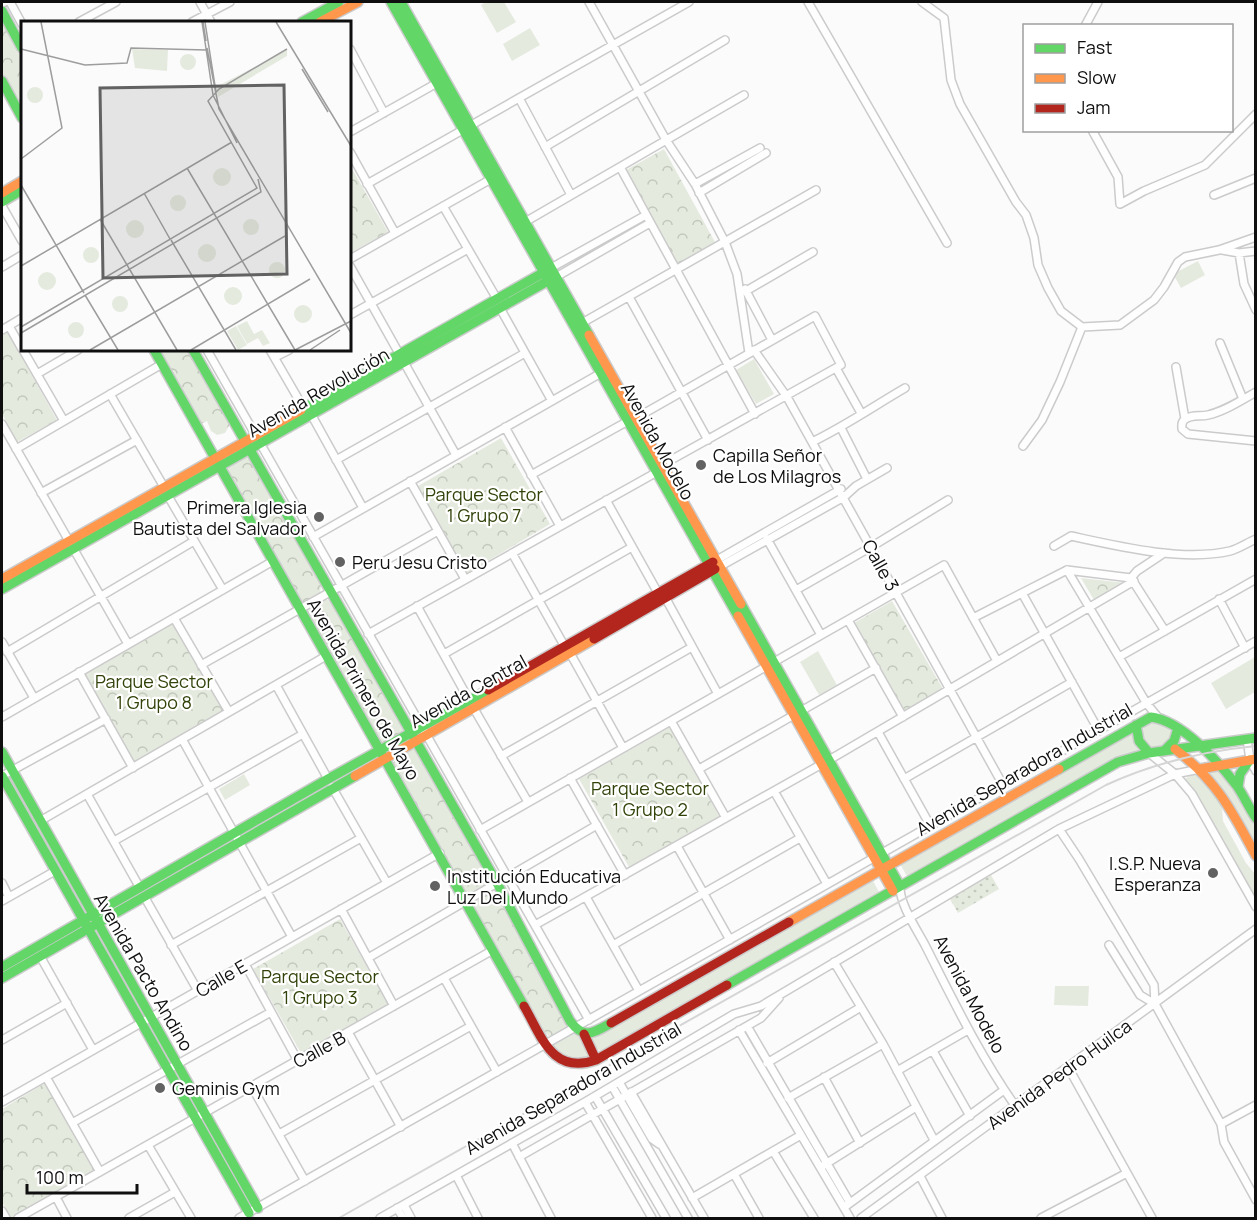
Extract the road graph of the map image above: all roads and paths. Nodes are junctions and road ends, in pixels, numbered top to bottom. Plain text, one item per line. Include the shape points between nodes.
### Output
1 (10, 2) edge
2 (116, 2) edge
3 (200, 2) edge
4 (230, 2) edge
5 (339, 2) edge
6 (358, 2) edge
7 (391, 2) edge
8 (401, 2) edge
9 (588, 2) edge
10 (689, 2) edge
11 (808, 2) edge
12 (922, 2) edge
13 (1098, 2) edge
14 (2, 11) edge
15 (329, 12) edge
16 (207, 14) junction
17 (84, 21) edge
18 (194, 21) edge
19 (210, 21) edge
20 (305, 21) edge
21 (21, 22) edge
22 (1086, 24) edge
23 (724, 40) dead end
24 (613, 45) junction
25 (21, 46) edge
26 (351, 51) edge
27 (357, 63) junction
28 (351, 66) edge
29 (2, 81) edge
30 (437, 83) junction
31 (639, 92) junction
32 (744, 95) dead end
33 (519, 98) junction
34 (384, 113) junction
35 (1256, 114) edge
36 (21, 116) edge
37 (467, 127) junction
38 (351, 131) edge
39 (1093, 132) edge
40 (666, 140) junction
41 (545, 147) junction
42 (351, 154) edge
43 (620, 167) junction
44 (1256, 178) edge
45 (491, 179) junction
46 (21, 182) edge
47 (368, 184) junction
48 (694, 184) junction
49 (816, 190) dead end
50 (21, 191) edge
51 (2, 193) edge
52 (699, 193) junction
53 (571, 195) junction
54 (1214, 195) dead end
55 (2, 204) edge
56 (443, 206) junction
57 (646, 215) junction
58 (525, 222) junction
59 (650, 223) junction
60 (395, 233) junction
61 (1256, 237) edge
62 (21, 239) edge
63 (725, 242) junction
64 (947, 243) dead end
65 (468, 249) junction
66 (1219, 250) junction
67 (1256, 250) edge
68 (813, 252) dead end
69 (1239, 253) junction
70 (21, 256) edge
71 (351, 258) edge
72 (2, 267) edge
73 (351, 268) edge
74 (676, 270) junction
75 (550, 274) junction
76 (737, 274) junction
77 (746, 291) junction
78 (629, 297) junction
79 (498, 303) junction
80 (370, 304) junction
81 (1256, 310) edge
82 (351, 314) edge
83 (21, 319) edge
84 (582, 323) junction
85 (9, 326) junction
86 (1082, 327) junction
87 (2, 330) edge
88 (772, 340) junction
89 (1220, 343) dead end
90 (21, 346) edge
91 (24, 351) edge
92 (76, 351) edge
93 (155, 351) edge
94 (194, 351) edge
95 (208, 351) edge
96 (271, 351) edge
97 (287, 351) edge
98 (751, 351) junction
99 (525, 353) junction
100 (275, 357) junction
101 (401, 358) junction
102 (162, 364) junction
103 (728, 365) junction
104 (1176, 367) dead end
105 (836, 368) junction
106 (601, 373) junction
107 (37, 374) junction
108 (905, 388) dead end
109 (1256, 392) edge
110 (682, 393) junction
111 (110, 394) junction
112 (787, 396) junction
113 (1243, 399) junction
114 (552, 401) junction
115 (303, 407) junction
116 (429, 408) junction
117 (861, 413) junction
118 (311, 414) junction
119 (755, 414) junction
120 (1185, 419) junction
121 (632, 420) junction
122 (64, 421) junction
123 (2, 424) edge
124 (505, 427) junction
125 (841, 428) junction
126 (258, 439) junction
127 (136, 440) junction
128 (708, 440) junction
129 (1256, 441) edge
130 (812, 442) junction
131 (247, 445) junction
132 (1023, 446) dead end
133 (16, 449) junction
134 (456, 456) junction
135 (336, 460) junction
136 (218, 461) junction
137 (659, 468) junction
138 (887, 468) dead end
139 (531, 475) junction
140 (867, 479) junction
141 (410, 481) junction
142 (166, 491) junction
143 (41, 493) junction
144 (841, 493) junction
145 (606, 500) junction
146 (948, 500) dead end
147 (363, 508) junction
148 (560, 526) junction
149 (438, 531) junction
150 (313, 537) junction
151 (767, 539) junction
152 (1256, 539) edge
153 (194, 541) junction
154 (71, 546) junction
155 (1054, 546) dead end
156 (632, 547) junction
157 (872, 547) junction
158 (1164, 552) junction
159 (512, 553) junction
160 (273, 561) junction
161 (714, 566) junction
162 (1067, 570) junction
163 (2, 579) edge
164 (465, 579) junction
165 (1133, 579) junction
166 (1256, 579) edge
167 (341, 586) junction
168 (2, 589) edge
169 (222, 590) junction
170 (796, 590) junction
171 (331, 592) junction
172 (896, 592) junction
173 (1022, 593) junction
174 (662, 595) junction
175 (100, 597) junction
176 (1219, 599) junction
177 (538, 600) junction
178 (417, 606) junction
179 (1089, 607) junction
180 (300, 609) junction
181 (174, 618) junction
182 (973, 618) junction
183 (848, 620) junction
184 (1165, 631) junction
185 (1044, 633) junction
186 (368, 634) junction
187 (821, 635) junction
188 (1256, 641) edge
189 (2, 642) edge
190 (128, 644) junction
191 (692, 647) junction
192 (1245, 648) junction
193 (567, 650) junction
194 (7, 652) junction
195 (444, 654) junction
196 (326, 656) junction
197 (1119, 657) junction
198 (997, 662) junction
199 (770, 664) junction
200 (201, 665) junction
201 (876, 668) junction
202 (79, 672) junction
203 (1072, 682) junction
204 (276, 685) junction
205 (950, 689) junction
206 (718, 694) junction
207 (34, 698) junction
208 (597, 701) junction
209 (471, 703) junction
210 (1147, 704) junction
211 (229, 712) junction
212 (798, 713) junction
213 (1157, 716) junction
214 (2, 717) edge
215 (903, 717) junction
216 (106, 719) junction
217 (671, 721) junction
218 (1136, 725) junction
219 (1178, 728) junction
220 (423, 730) junction
221 (1099, 731) junction
222 (878, 732) junction
223 (303, 734) junction
224 (413, 736) junction
225 (976, 737) junction
226 (182, 739) junction
227 (1251, 739) edge
228 (1197, 745) junction
229 (623, 748) junction
230 (1175, 749) junction
231 (1163, 751) junction
232 (2, 752) edge
233 (1149, 753) junction
234 (382, 754) junction
235 (501, 756) junction
236 (1253, 760) edge
237 (826, 762) junction
238 (1218, 764) junction
239 (133, 768) junction
240 (699, 769) junction
241 (1200, 769) junction
242 (1256, 771) edge
243 (5, 774) edge
244 (1175, 774) junction
245 (570, 778) junction
246 (904, 779) junction
247 (330, 783) junction
248 (1003, 785) junction
249 (209, 787) junction
250 (1238, 787) junction
251 (774, 791) junction
252 (87, 794) junction
253 (528, 802) junction
254 (726, 818) junction
255 (1256, 818) edge
256 (40, 821) junction
257 (597, 825) junction
258 (930, 825) junction
259 (1059, 829) junction
260 (480, 830) junction
261 (236, 838) junction
262 (361, 838) junction
263 (800, 838) junction
264 (114, 841) junction
265 (677, 846) junction
266 (440, 854) junction
267 (878, 855) junction
268 (1256, 856) edge
269 (885, 867) junction
270 (55, 871) junction
271 (625, 875) junction
272 (507, 877) junction
273 (2, 883) edge
274 (387, 883) junction
275 (497, 883) junction
276 (827, 885) junction
277 (897, 890) junction
278 (266, 891) junction
279 (142, 892) junction
280 (704, 893) junction
281 (9, 897) junction
282 (586, 897) junction
283 (466, 900) junction
284 (2, 901) edge
285 (1256, 907) edge
286 (341, 909) junction
287 (910, 917) junction
288 (90, 922) junction
289 (535, 925) junction
290 (1256, 929) edge
291 (292, 937) junction
292 (730, 940) junction
293 (171, 945) junction
294 (613, 945) junction
295 (1109, 945) dead end
296 (494, 950) junction
297 (40, 956) junction
298 (368, 958) junction
299 (834, 962) junction
300 (245, 964) junction
301 (2, 967) edge
302 (2, 978) edge
303 (444, 978) junction
304 (198, 991) junction
305 (639, 992) junction
306 (785, 992) junction
307 (67, 1003) junction
308 (1155, 1004) junction
309 (394, 1006) junction
310 (861, 1007) junction
311 (271, 1012) junction
312 (151, 1018) junction
313 (589, 1020) junction
314 (141, 1023) junction
315 (471, 1026) junction
316 (747, 1026) junction
317 (739, 1030) junction
318 (968, 1030) junction
319 (579, 1031) junction
320 (348, 1032) junction
321 (2, 1040) edge
322 (547, 1044) junction
323 (883, 1044) junction
324 (93, 1050) junction
325 (933, 1052) junction
326 (596, 1060) junction
327 (298, 1061) junction
328 (767, 1063) junction
329 (1068, 1067) junction
330 (173, 1068) junction
331 (897, 1071) junction
332 (497, 1072) junction
333 (46, 1077) junction
334 (824, 1077) junction
335 (375, 1080) junction
336 (615, 1084) junction
337 (252, 1087) junction
338 (1004, 1090) junction
339 (629, 1094) junction
340 (595, 1096) junction
341 (788, 1098) junction
342 (619, 1099) junction
343 (2, 1102) edge
344 (585, 1102) junction
345 (1256, 1105) edge
346 (916, 1107) junction
347 (1016, 1107) junction
348 (603, 1109) junction
349 (205, 1113) junction
350 (593, 1115) junction
351 (970, 1116) junction
352 (195, 1119) junction
353 (72, 1123) junction
354 (1221, 1124) junction
355 (401, 1127) junction
356 (279, 1134) junction
357 (801, 1135) junction
358 (934, 1140) junction
359 (512, 1143) junction
360 (860, 1143) junction
361 (148, 1145) junction
362 (773, 1151) junction
363 (519, 1157) junction
364 (823, 1165) junction
365 (100, 1172) junction
366 (1127, 1173) junction
367 (734, 1174) junction
368 (456, 1175) junction
369 (920, 1176) junction
370 (305, 1181) junction
371 (176, 1192) junction
372 (56, 1197) junction
373 (692, 1198) junction
374 (1256, 1200) edge
375 (401, 1207) junction
376 (258, 1208) junction
377 (2, 1211) edge
378 (846, 1212) edge
379 (249, 1213) junction
380 (6, 1218) edge
381 (18, 1218) edge
382 (67, 1218) edge
383 (129, 1218) edge
384 (191, 1218) edge
385 (239, 1218) edge
386 (380, 1218) edge
387 (403, 1218) edge
388 (411, 1218) edge
389 (478, 1218) edge
390 (550, 1218) edge
391 (652, 1218) edge
392 (666, 1218) edge
393 (688, 1218) edge
394 (704, 1218) edge
395 (759, 1218) edge
396 (814, 1218) edge
397 (861, 1218) edge
398 (942, 1218) edge
399 (1041, 1218) edge
400 (1152, 1218) edge

1 - 21 street
2 - 17 street
3 - 16 street
4 - 16 street
5 - 15 street
6 - 15 street
7 - 30 street, Avenida Modelo
8 - 37 street, Avenida Modelo
9 - 24 street
10 - 24 street
11 - 64 street
12 - 86 street via 944,18 951,80 960,104 1026,215 1048,288 1061,311
13 - 22 street
14 - 25 street
15 - 20 street
16 - 18 street
16 - 19 street
23 - 31 street
24 - 31 street
24 - 33 street
26 - 27 street
27 - 28 street
27 - 34 street
29 - 36 street
30 - 34 street
30 - 37 street, Avenida Modelo
31 - 40 street
31 - 41 street
32 - 40 street
33 - 37 street
33 - 41 street
34 - 38 street
35 - 39 street via 1204,165 1120,204 1118,177
37 - 45 street, Avenida Modelo
37 - 47 street
37 - 58 street, Avenida Modelo
40 - 43 street
40 - 48 street
41 - 53 street
42 - 47 street
43 - 53 street
43 - 57 street
44 - 54 street
45 - 56 street
45 - 75 street, Avenida Modelo
46 - 51 street
47 - 60 street
48 - 52 street
48 - 52 street via 763,150
49 - 63 street
50 - 55 street
52 - 63 street
53 - 58 street
55 - 62 street
56 - 60 street
56 - 65 street
57 - 59 street
57 - 75 street, Avenida Revolución
58 - 75 street, Avenida Modelo
59 - 74 street
59 - 75 street, Avenida Revolución
60 - 71 street
61 - 66 street
63 - 74 street
63 - 76 street
65 - 79 street
65 - 80 street
66 - 69 street
66 - 86 street via 1178,262 1154,300 1125,322
67 - 69 street
68 - 77 street
69 - 81 street via 1244,284
70 - 72 street
73 - 80 street
74 - 78 street
74 - 103 street
75 - 79 street, Avenida Revolución
75 - 84 street, Avenida Modelo
75 - 106 street, Avenida Modelo
76 - 77 street
76 - 98 street
77 - 88 street
78 - 84 street
78 - 110 street
79 - 99 street
79 - 101 street, Avenida Revolución
80 - 82 street
80 - 101 street
83 - 85 street
84 - 121 street, Avenida Modelo
85 - 87 street
85 - 90 street
86 - 132 street via 1042,420
88 - 98 street
88 - 105 street via 815,316 840,365
89 - 113 street
91 - 107 street
92 - 107 street
93 - 102 street, Avenida Primero de Mayo
94 - 131 street, Avenida Primero de Mayo
95 - 126 street, Avenida Primero de Mayo
96 - 100 street
97 - 100 street
98 - 103 street
98 - 112 street, Calle 3
99 - 114 street
99 - 116 street
100 - 115 street
101 - 115 street, Avenida Revolución
101 - 116 street
101 - 118 street, Avenida Revolución
102 - 111 street
102 - 136 street, Avenida Primero de Mayo
103 - 110 street
103 - 119 street
104 - 120 street
105 - 112 street
105 - 117 street
106 - 114 street
106 - 121 street, Avenida Modelo
107 - 122 street
108 - 117 street
109 - 113 street
110 - 121 street
110 - 128 street
111 - 122 street
111 - 127 street
112 - 119 street
112 - 130 street, Calle 3
113 - 120 street via 1219,412
114 - 124 street
115 - 126 street, Avenida Revolución
116 - 134 street
116 - 135 street
117 - 125 street
118 - 126 street, Avenida Revolución
118 - 135 street
119 - 128 street
120 - 129 street via 1184,432 1194,436
121 - 137 street, Avenida Modelo
121 - 139 street
122 - 133 street
123 - 133 street
124 - 134 street
124 - 139 street
125 - 130 street
125 - 140 street
126 - 131 street, Avenida Revolución
126 - 150 street, Avenida Primero de Mayo
127 - 142 street
127 - 143 street
128 - 137 street
130 - 144 street, Calle 3
131 - 136 street, Avenida Revolución
131 - 171 street, Avenida Primero de Mayo
133 - 143 street
134 - 141 street
135 - 147 street
136 - 142 street, Avenida Revolución
136 - 160 street, Avenida Primero de Mayo
137 - 145 street
137 - 161 street, Avenida Modelo
138 - 140 street, Avenida Central
139 - 148 street
140 - 144 street, Avenida Central
141 - 147 street
141 - 149 street
142 - 153 street
142 - 154 street, Avenida Revolución
143 - 154 street
144 - 151 street, Avenida Central
144 - 157 street, Calle 3
144 - 161 street, Avenida Central
145 - 148 street
145 - 156 street
146 - 157 street
147 - 150 street
148 - 159 street
149 - 164 street
149 - 167 street
150 - 167 street, Avenida Primero de Mayo
151 - 161 street, Avenida Central
151 - 170 street
152 - 158 street via 1231,551
153 - 169 street
153 - 175 street
154 - 163 street, Avenida Revolución
154 - 168 street, Avenida Revolución
154 - 175 street
155 - 158 street via 1071,536
156 - 174 street
156 - 177 street
157 - 170 street
157 - 172 street, Calle 3
158 - 165 street via 1137,571
159 - 164 street
159 - 177 street
160 - 169 street
160 - 180 street, Avenida Primero de Mayo
161 - 174 street, Avenida Central
161 - 199 street, Avenida Modelo
162 - 165 street
162 - 173 street
162 - 179 street
164 - 178 street
165 - 179 street
165 - 184 street
166 - 176 street
167 - 171 street
167 - 186 street, Avenida Primero de Mayo
169 - 181 street
170 - 187 street
171 - 180 street
171 - 224 street, Avenida Primero de Mayo
172 - 182 street via 944,565
172 - 183 street
172 - 205 street, Calle 3
173 - 182 street
173 - 185 street
174 - 191 street
174 - 193 street, Avenida Central
175 - 190 street
175 - 194 street
176 - 184 street
176 - 192 street
177 - 193 street
177 - 195 street
178 - 186 street
178 - 195 street
179 - 185 street
179 - 197 street
180 - 196 street, Avenida Primero de Mayo
180 - 200 street
181 - 190 street
181 - 200 street
182 - 198 street
183 - 187 street
183 - 201 street
184 - 197 street
185 - 198 street
185 - 203 street
186 - 220 street, Avenida Primero de Mayo
187 - 199 street
188 - 192 street, Avenida Separadora Industrial
189 - 194 street
190 - 202 street
191 - 206 street
191 - 208 street
192 - 210 street, Avenida Separadora Industrial
193 - 208 street
193 - 209 street, Avenida Central
194 - 207 street
195 - 209 street
196 - 204 street
196 - 234 street, Avenida Primero de Mayo
197 - 210 street
198 - 205 street
199 - 206 street
199 - 212 street, Avenida Modelo
200 - 211 street
201 - 212 street
201 - 215 street
202 - 207 street
202 - 216 street
203 - 221 street
203 - 225 street
204 - 211 street
204 - 223 street
205 - 215 street
205 - 225 street, Calle 3
206 - 217 street
207 - 214 street
208 - 229 street
208 - 235 street
209 - 220 street, Avenida Central
209 - 235 street
210 - 213 street
210 - 221 street, Avenida Separadora Industrial
211 - 226 street
212 - 237 street, Avenida Modelo
212 - 240 street
213 - 218 street, Avenida Separadora Industrial
213 - 219 street, Avenida Separadora Industrial
215 - 222 street
216 - 239 street
216 - 243 street
217 - 229 street
217 - 240 street
218 - 233 street via 1139,741
218 - 269 street, Avenida Separadora Industrial
219 - 228 street, Avenida Separadora Industrial
219 - 231 street via 1174,741
220 - 224 street, Avenida Central
220 - 260 street, Avenida Primero de Mayo
221 - 248 street, Avenida Separadora Industrial
222 - 237 street
222 - 246 street
223 - 247 street
223 - 249 street
224 - 234 street, Avenida Central
224 - 275 street, Avenida Primero de Mayo
225 - 246 street
225 - 248 street, Calle 3
226 - 239 street
226 - 249 street
227 - 228 street
227 - 236 street
228 - 230 street, Avenida Separadora Industrial
228 - 238 street
229 - 245 street
230 - 231 street, Avenida Separadora Industrial
230 - 241 street
231 - 233 street, Avenida Separadora Industrial
232 - 243 street, Avenida Pacto Andino
233 - 244 street
233 - 277 street, Avenida Separadora Industrial via 1118,762
234 - 247 street, Avenida Central
234 - 266 street, Avenida Primero de Mayo
235 - 253 street
236 - 238 street
236 - 242 street
236 - 250 street via 1240,774
237 - 251 street
237 - 267 street, Avenida Modelo
238 - 241 street
238 - 250 street
239 - 252 street
240 - 254 street
241 - 244 street, Avenida Separadora Industrial
241 - 268 street via 1230,810
243 - 256 street, Avenida Pacto Andino
243 - 270 street, Avenida Pacto Andino
244 - 259 street, Avenida Separadora Industrial
244 - 285 street via 1192,794
245 - 253 street
245 - 257 street
246 - 258 street
247 - 261 street, Avenida Central
247 - 262 street
248 - 258 street, Avenida Separadora Industrial
249 - 261 street
249 - 264 street
250 - 255 street
251 - 254 street
251 - 263 street
252 - 256 street
252 - 264 street
253 - 260 street
254 - 265 street
256 - 288 street, Avenida Pacto Andino
257 - 271 street
257 - 272 street
258 - 267 street, Avenida Separadora Industrial
259 - 287 street, Avenida Separadora Industrial
259 - 308 street via 1154,985
260 - 272 street, Avenida Primero de Mayo
261 - 278 street
261 - 279 street, Avenida Central
262 - 274 street
262 - 278 street
263 - 276 street
263 - 280 street
264 - 279 street
265 - 271 street
265 - 280 street
266 - 274 street, Calle E
266 - 283 street, Avenida Primero de Mayo
267 - 269 street, Avenida Modelo
267 - 276 street, Avenida Separadora Industrial
269 - 277 street, Avenida Modelo
269 - 319 street, Avenida Separadora Industrial via 597,1031
270 - 281 street
270 - 288 street, Avenida Pacto Andino
271 - 282 street
272 - 275 street
272 - 289 street, Avenida Primero de Mayo
273 - 281 street
274 - 286 street, Calle E
275 - 283 street
275 - 319 street, Avenida Primero de Mayo
276 - 292 street, Avenida Separadora Industrial
277 - 287 street, Avenida Modelo
277 - 326 street, Avenida Separadora Industrial
278 - 291 street
278 - 293 street
279 - 288 street, Avenida Central
279 - 293 street
280 - 292 street
280 - 294 street
281 - 284 street
282 - 289 street
282 - 294 street
283 - 296 street, Avenida Primero de Mayo
283 - 298 street
286 - 291 street, Calle E
286 - 298 street
287 - 299 street, Avenida Separadora Industrial
287 - 318 street, Avenida Modelo
288 - 297 street, Avenida Central
288 - 301 street, Avenida Central
288 - 312 street, Avenida Pacto Andino
288 - 314 street, Avenida Pacto Andino
289 - 313 street, Avenida Primero de Mayo
290 - 308 street, Avenida Pedro Huilca
291 - 300 street, Calle E
292 - 305 street, Avenida Separadora Industrial
293 - 304 street
294 - 305 street
295 - 308 street via 1140,995
296 - 303 street, Calle B
296 - 322 street, Avenida Primero de Mayo
297 - 302 street, Avenida Central
297 - 307 street
298 - 309 street
299 - 306 street, Avenida Separadora Industrial
299 - 310 street
300 - 304 street, Calle E
300 - 311 street
303 - 309 street, Calle B
303 - 315 street
304 - 312 street, Calle E
305 - 313 street, Avenida Separadora Industrial
306 - 316 street, Avenida Separadora Industrial via 761,1018
306 - 336 street, Avenida Separadora Industrial via 761,1006 734,1014
307 - 321 street
307 - 324 street
308 - 329 street, Avenida Pedro Huilca
308 - 354 street
309 - 320 street, Calle B
310 - 323 street
310 - 328 street
311 - 327 street
311 - 330 street
312 - 314 street, Calle E
312 - 330 street, Avenida Pacto Andino
313 - 319 street, Avenida Separadora Industrial
314 - 324 street, Calle E
314 - 330 street, Avenida Pacto Andino
315 - 332 street
315 - 335 street
316 - 317 street, Avenida Separadora Industrial
316 - 328 street
317 - 339 street, Avenida Separadora Industrial
317 - 357 street
318 - 325 street
318 - 338 street, Avenida Modelo
319 - 322 street, Avenida Separadora Industrial
319 - 326 street, Avenida Separadora Industrial
320 - 327 street, Calle B
320 - 335 street
322 - 326 street, Avenida Separadora Industrial via 566,1064
322 - 332 street, Avenida Separadora Industrial
323 - 331 street
323 - 334 street
324 - 333 street, Calle E
325 - 331 street
325 - 351 street
327 - 337 street, Calle B
328 - 341 street
329 - 347 street, Avenida Pedro Huilca
329 - 366 street
330 - 349 street, Avenida Pacto Andino
330 - 352 street, Avenida Pacto Andino
330 - 353 street
331 - 346 street
332 - 355 street, Avenida Separadora Industrial
333 - 343 street, Calle E
333 - 353 street
334 - 341 street
334 - 360 street
335 - 355 street
335 - 356 street
336 - 339 street
336 - 340 street, Avenida Separadora Industrial
336 - 342 street
337 - 349 street, Calle B
337 - 356 street
338 - 347 street, Avenida Modelo
338 - 351 street
339 - 342 street, Avenida Separadora Industrial
339 - 373 street
340 - 344 street, Avenida Separadora Industrial
340 - 348 street
341 - 364 street
342 - 348 street, Avenida Separadora Industrial
342 - 393 street
344 - 350 street
344 - 359 street, Avenida Separadora Industrial
345 - 354 street
346 - 358 street
346 - 360 street
347 - 369 street, Avenida Pedro Huilca
348 - 350 street, Avenida Separadora Industrial
348 - 392 street
349 - 352 street, Calle B
349 - 376 street, Avenida Pacto Andino
350 - 363 street, Avenida Separadora Industrial
350 - 391 street
351 - 358 street
352 - 361 street, Calle B
352 - 379 street, Avenida Pacto Andino
353 - 365 street
354 - 374 street via 1224,1142
355 - 370 street, Avenida Separadora Industrial
356 - 370 street
357 - 362 street
357 - 364 street
358 - 378 street
359 - 363 street
359 - 368 street, Avenida Separadora Industrial
360 - 364 street
361 - 365 street, Calle B
361 - 371 street
362 - 367 street
362 - 396 street
363 - 390 street
364 - 378 street
365 - 372 street, Calle B
366 - 399 street
366 - 400 street
367 - 373 street
367 - 395 street
368 - 375 street, Avenida Separadora Industrial
368 - 389 street
369 - 397 street, Avenida Pedro Huilca
369 - 398 street
370 - 376 street, Avenida Separadora Industrial
371 - 383 street
371 - 384 street
372 - 381 street, Calle B
372 - 382 street
373 - 394 street
375 - 386 street, Avenida Separadora Industrial
375 - 387 street
375 - 388 street
376 - 379 street, Avenida Separadora Industrial
377 - 380 street
379 - 385 street, Avenida Separadora Industrial

